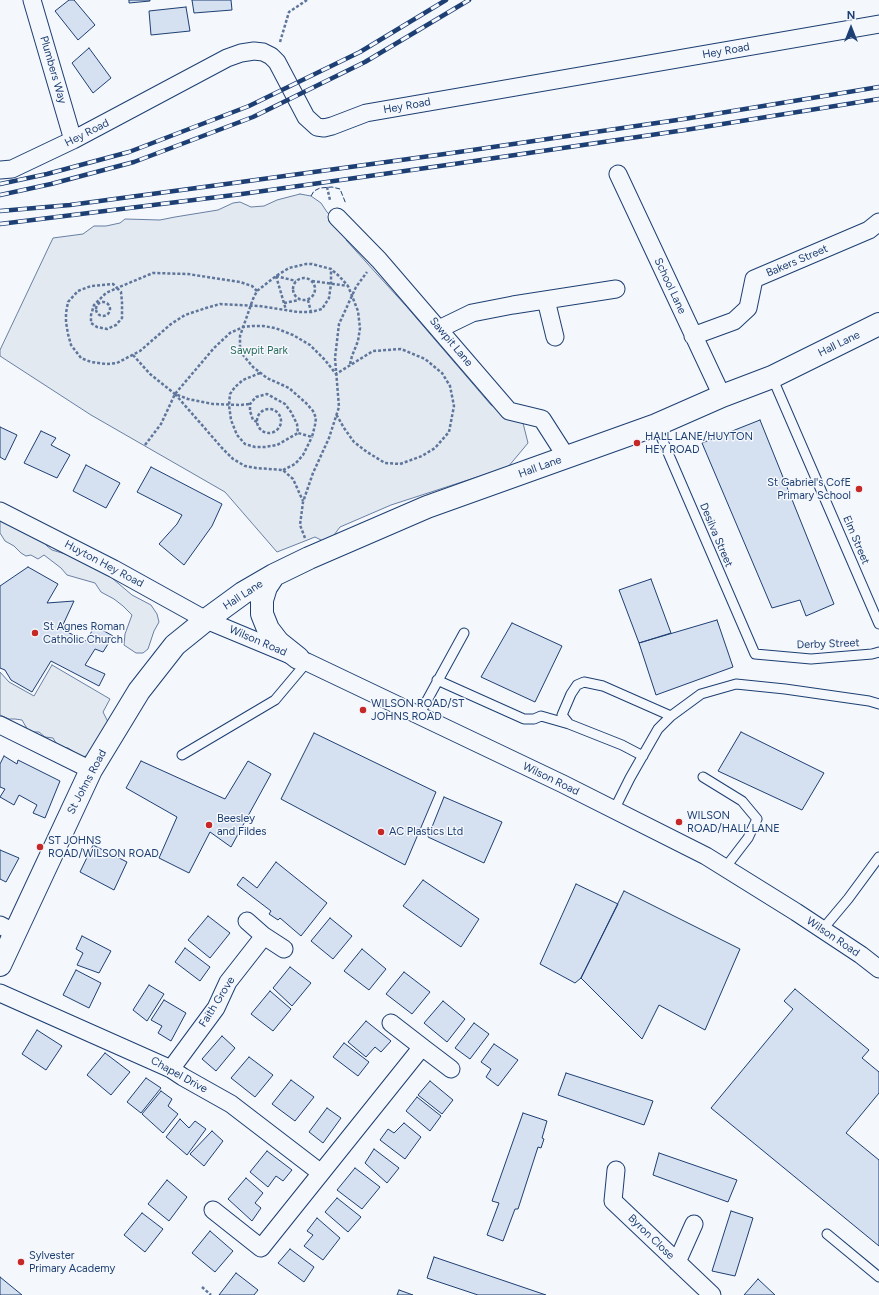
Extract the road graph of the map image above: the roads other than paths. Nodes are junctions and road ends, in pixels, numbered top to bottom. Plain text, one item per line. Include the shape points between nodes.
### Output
1 (32, 0) edge
2 (879, 24) edge
3 (73, 140) junction
4 (0, 170) edge
5 (618, 174) dead end
6 (337, 217) dead end
7 (879, 222) edge
8 (616, 289) dead end
9 (546, 300) junction
10 (879, 324) edge
11 (439, 328) junction
12 (693, 336) junction
13 (555, 337) dead end
14 (772, 377) junction
15 (722, 396) junction
16 (656, 425) junction
17 (567, 458) junction
18 (0, 511) edge
19 (274, 575) junction
20 (206, 620) junction
21 (879, 624) edge
22 (464, 633) dead end
23 (879, 652) edge
24 (755, 654) joint
25 (303, 660) junction
26 (437, 680) junction
27 (879, 704) edge
28 (418, 715) junction
29 (671, 716) junction
30 (569, 724) junction
31 (0, 725) edge
32 (182, 755) dead end
33 (642, 756) junction
34 (91, 770) junction
35 (703, 777) dead end
36 (614, 810) junction
37 (879, 857) edge
38 (725, 868) junction
39 (247, 921) dead end
40 (8, 929) edge
41 (822, 930) junction
42 (264, 936) junction
43 (284, 950) dead end
44 (0, 966) edge
45 (879, 969) edge
46 (0, 992) edge
47 (391, 1022) dead end
48 (422, 1047) junction
49 (171, 1068) junction
50 (451, 1069) dead end
51 (616, 1170) dead end
52 (321, 1173) junction
53 (213, 1210) dead end
54 (694, 1224) dead end
55 (828, 1234) dead end
56 (677, 1262) junction
57 (879, 1277) edge
58 (712, 1295) edge

1 - 3 street, Plumbers Way
2 - 3 street, Hey Road via 366,113 324,128 317,127 306,117 277,62 263,52 254,51 227,58
3 - 4 street, Hey Road via 12,169
5 - 12 street, School Lane
6 - 11 street, Sawpit Lane
7 - 12 street, Bakers Street via 869,230 754,279 748,308 734,321
8 - 9 street
9 - 11 street via 472,313
9 - 13 street
10 - 14 street, Hall Lane
11 - 17 street, Sawpit Lane via 509,411 542,419
12 - 15 street, School Lane
14 - 15 street, Hall Lane
14 - 21 lane, Elm Street
15 - 16 street, Hall Lane
16 - 17 street, Hall Lane
16 - 24 lane, Desilva Street
17 - 19 street, Hall Lane via 427,507
18 - 20 street, Huyton Hey Road via 114,568
19 - 20 street, Hall Lane via 243,593
19 - 25 street via 266,587 262,600 262,614 268,629 278,642
20 - 25 street, Wilson Road
20 - 34 street, St Johns Road via 175,645 139,691
22 - 26 lane
23 - 24 lane, Derby Street via 811,659
25 - 28 street, Wilson Road
25 - 32 lane via 274,700
26 - 28 lane
26 - 30 lane via 524,719 541,716
27 - 29 lane via 736,684 701,694
28 - 36 street, Wilson Road
29 - 30 lane via 603,686 584,682 577,685 571,694 562,715
29 - 33 lane via 658,729
30 - 33 lane via 622,745
31 - 34 street
33 - 36 lane
34 - 40 street, St Johns Road
35 - 38 lane via 742,801 757,819 748,838
36 - 38 street, Wilson Road
37 - 41 lane
38 - 41 street, Wilson Road
39 - 42 street
40 - 44 street, St Johns Road
41 - 45 street, Wilson Road
42 - 43 street
42 - 49 street, Faith Grove via 228,982 216,1008
46 - 49 street, Chapel Drive
47 - 48 street
48 - 50 street
48 - 52 street
49 - 52 street, Chapel Drive via 231,1104
51 - 56 street, Byron Close via 613,1201
52 - 53 street via 261,1248
54 - 56 street
55 - 57 lane
56 - 58 street, Byron Close

